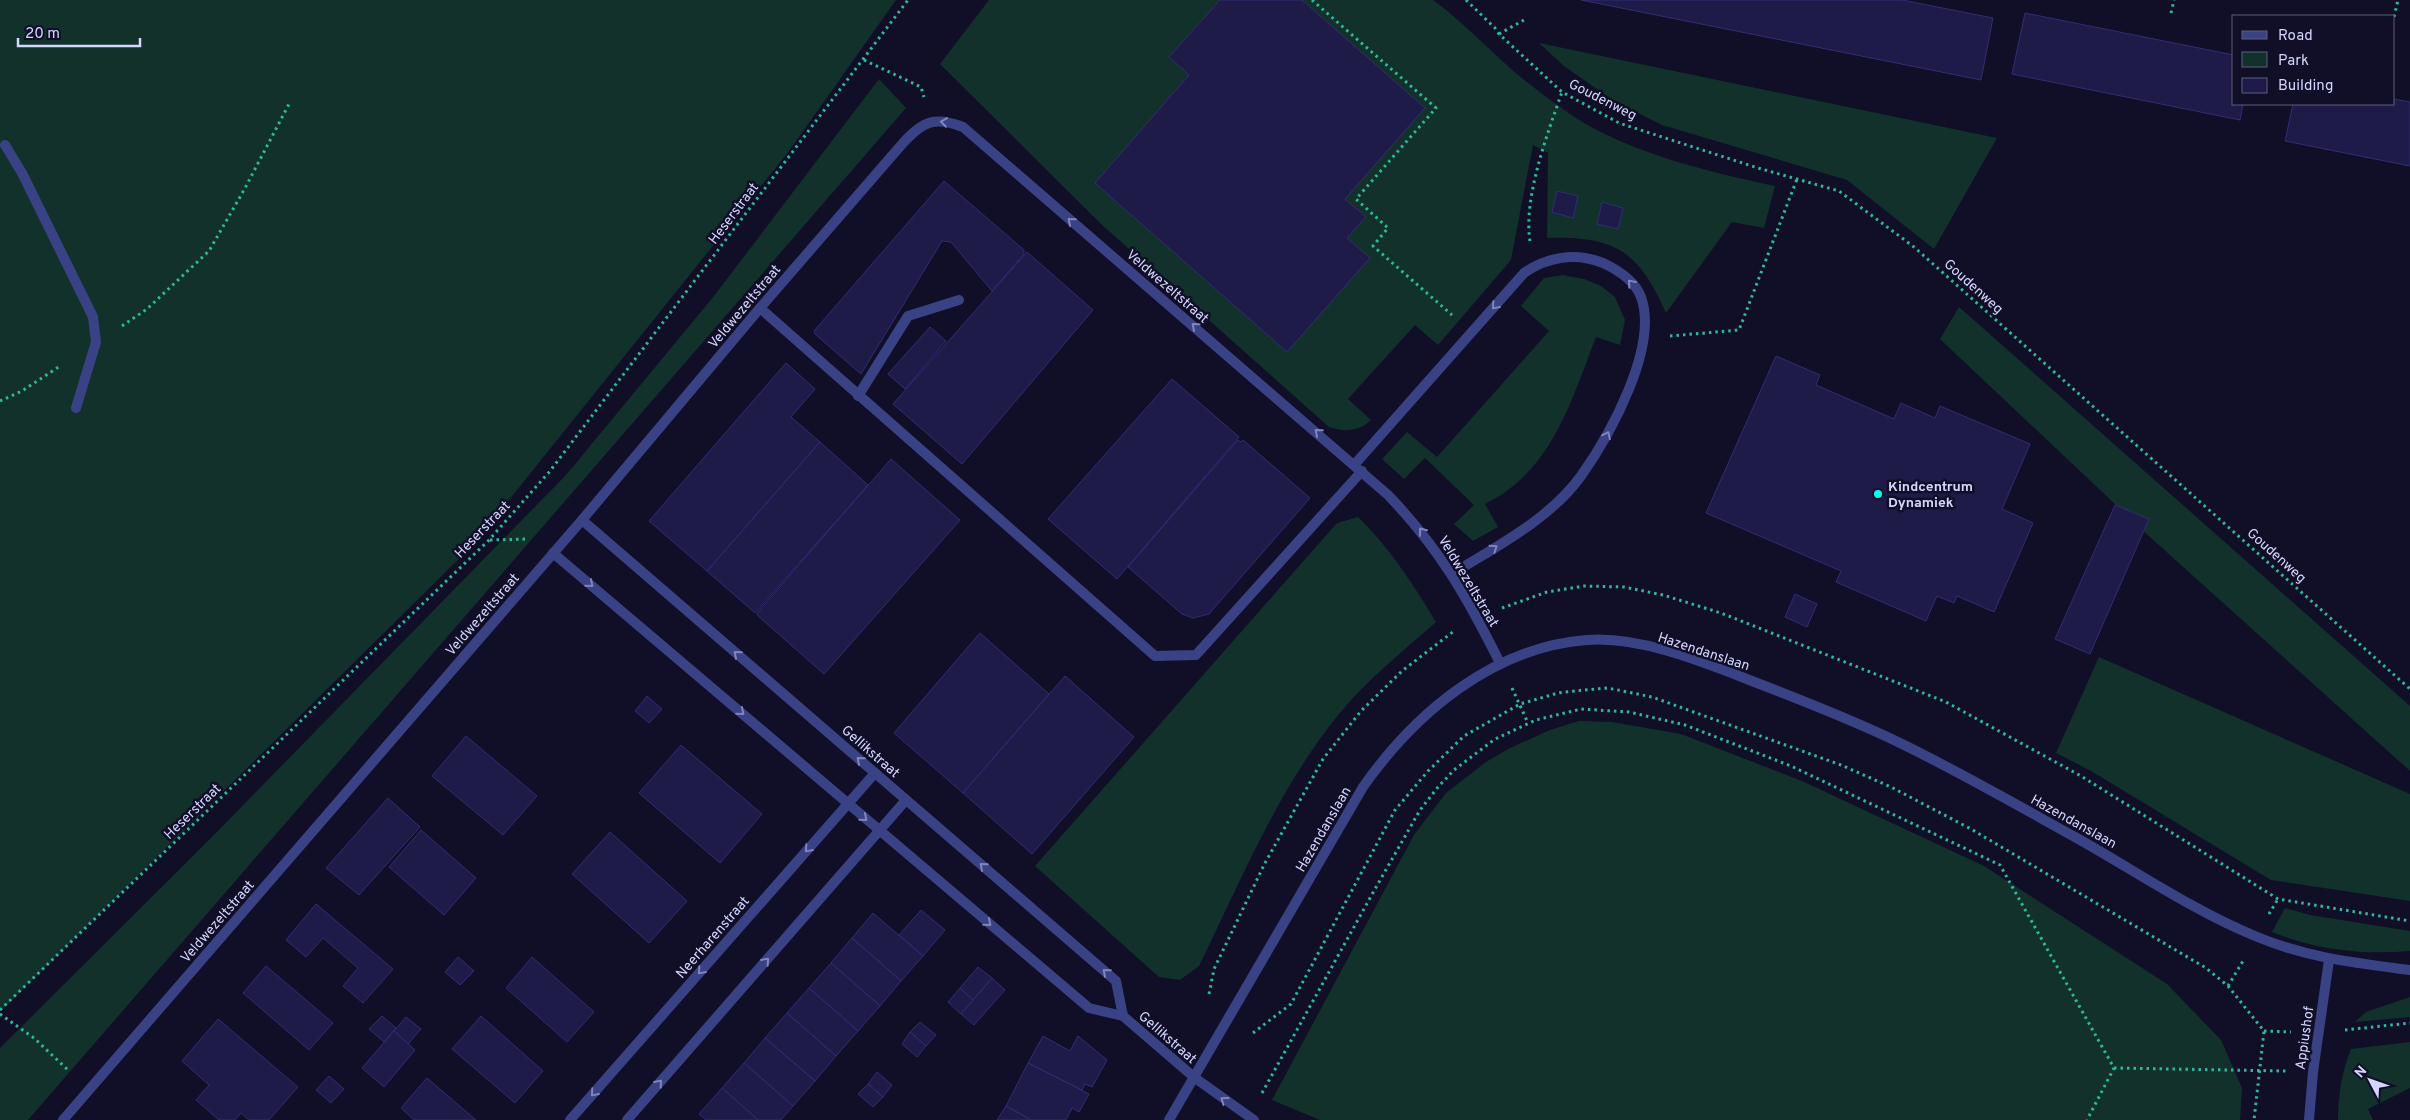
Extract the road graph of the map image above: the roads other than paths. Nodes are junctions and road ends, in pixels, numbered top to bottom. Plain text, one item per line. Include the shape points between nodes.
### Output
1 (5, 145) dead end
2 (959, 300) dead end
3 (760, 308) junction
4 (858, 396) junction
5 (76, 408) dead end
6 (1358, 467) junction
7 (582, 520) junction
8 (553, 552) junction
9 (1452, 574) junction
10 (1500, 663) junction
11 (875, 772) junction
12 (906, 800) junction
13 (848, 804) junction
14 (879, 830) junction
15 (2329, 960) junction
16 (2410, 970) edge
17 (1123, 1016) junction
18 (1195, 1078) junction
19 (1251, 1119) edge
20 (64, 1120) edge
21 (570, 1120) edge
22 (627, 1120) edge
23 (1169, 1120) edge
24 (2309, 1120) edge

1 - 5 street via 93,316 96,342
2 - 4 street via 908,316
3 - 4 street
6 -> 3 street, Veldwezeltstraat via 963,127 948,121 932,121 917,128
3 - 7 street, Veldwezeltstraat
4 - 6 street via 1155,656 1196,654
9 -> 6 street, Veldwezeltstraat via 1416,524
9 -> 6 street via 1539,517 1580,477 1601,446 1621,404 1645,338 1641,296 1624,275 1597,261 1574,257 1545,260 1524,273
7 - 8 street, Veldwezeltstraat
11 -> 7 street, Gellikstraat
8 -> 13 street, Gellikstraat
8 - 20 street, Veldwezeltstraat
9 - 10 street, Veldwezeltstraat
10 - 15 street, Hazendanslaan via 1555,645 1588,640 1619,641 1717,667 1898,742 2240,930 2290,950
10 - 18 street, Hazendanslaan via 1436,706 1398,741 1381,762 1363,787
11 - 12 street, Gellikstraat
11 - 13 street, Neerharenstraat
12 - 14 street
17 -> 12 street, Gellikstraat via 1116,981
13 -> 14 street, Gellikstraat
13 -> 21 street, Neerharenstraat
14 -> 17 street, Gellikstraat via 1089,1008
22 -> 14 street
15 - 16 street, Hazendanslaan
15 - 24 street, Appiushof
17 - 18 street, Gellikstraat
19 -> 18 street, Gellikstraat
18 - 23 street, Hazendanslaan

